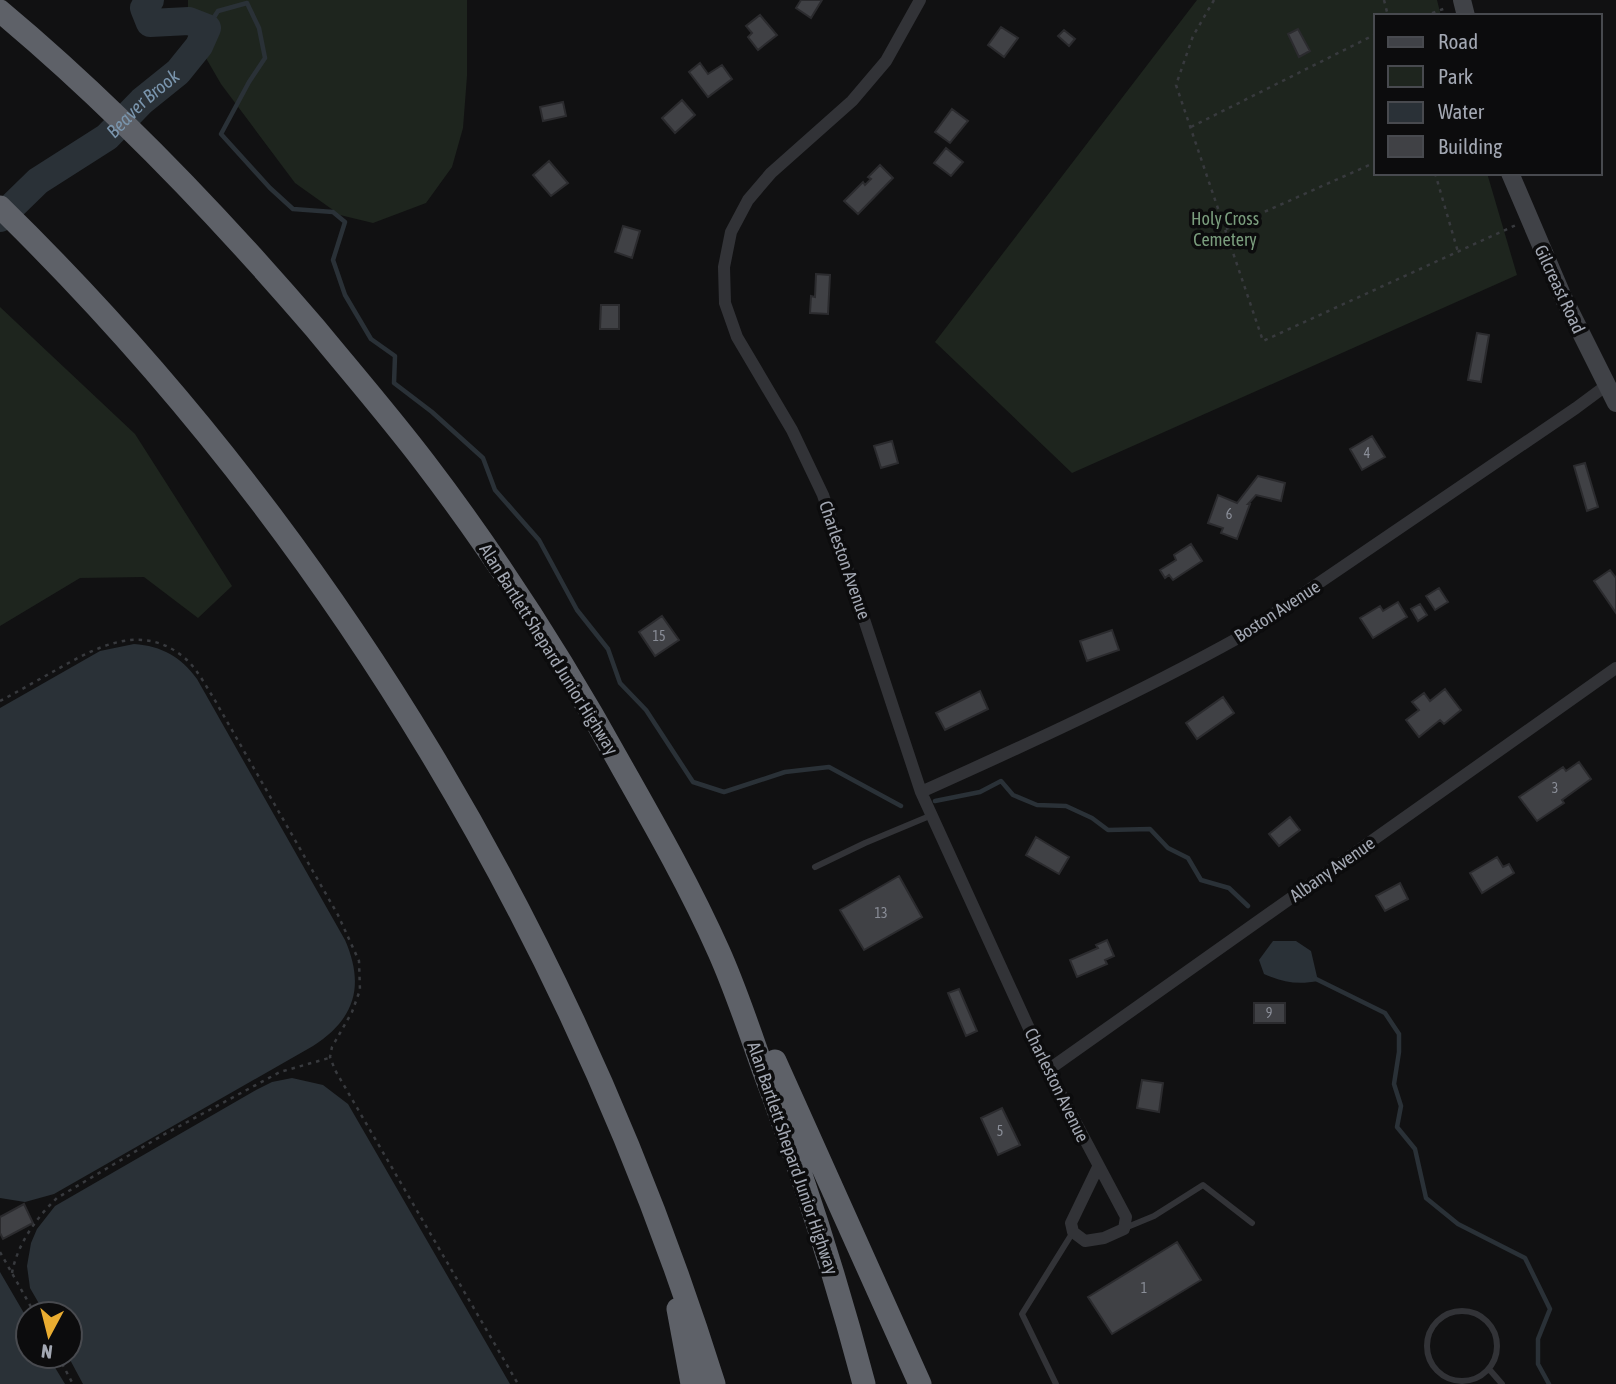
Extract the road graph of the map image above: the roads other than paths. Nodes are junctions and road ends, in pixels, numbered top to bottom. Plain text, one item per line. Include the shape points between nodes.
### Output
1 (920, 0) edge
2 (0, 11) edge
3 (1511, 175) edge
4 (0, 207) edge
5 (1607, 385) junction
6 (1616, 403) edge
7 (1616, 668) edge
8 (922, 792) junction
9 (932, 815) junction
10 (816, 867) dead end
11 (721, 956) junction
12 (1048, 1070) junction
13 (1098, 1167) junction
14 (1252, 1223) dead end
15 (1124, 1229) junction
16 (1073, 1232) junction
17 (665, 1237) junction
18 (1489, 1369) junction
19 (692, 1384) edge
20 (714, 1384) edge
21 (864, 1384) edge
22 (920, 1384) edge
23 (1056, 1384) edge
24 (1502, 1384) edge

1 - 8 street, Charleston Avenue via 886,61 748,200 732,232 724,267 726,303 737,337 792,430 823,495
2 - 11 highway, Alan Bartlett Shepard Junior Highway via 203,202 389,417 539,625 683,875
3 - 5 street, Gilcreast Road
4 - 17 highway via 114,326 216,445 324,588 395,694 474,825 552,973 616,1113
5 - 6 street, Gilcreast Road
5 - 8 street, Boston Avenue via 1238,638 1062,728
7 - 12 street, Albany Avenue
8 - 9 street, Charleston Avenue
9 - 10 lane
9 - 12 street, Charleston Avenue
11 - 21 highway, Alan Bartlett Shepard Junior Highway via 813,1209
11 - 22 highway via 762,1033
12 - 13 street, Charleston Avenue
13 - 15 street, Charleston Avenue via 1126,1217
13 - 16 street via 1074,1213
14 - 15 lane via 1203,1185
15 - 16 street via 1085,1241
16 - 23 lane via 1022,1314
17 - 19 highway
17 - 20 highway
18 - 18 lane via 1480,1377 1458,1382 1437,1372 1426,1352 1438,1320 1459,1311 1482,1317 1496,1336 1495,1359
18 - 24 lane

